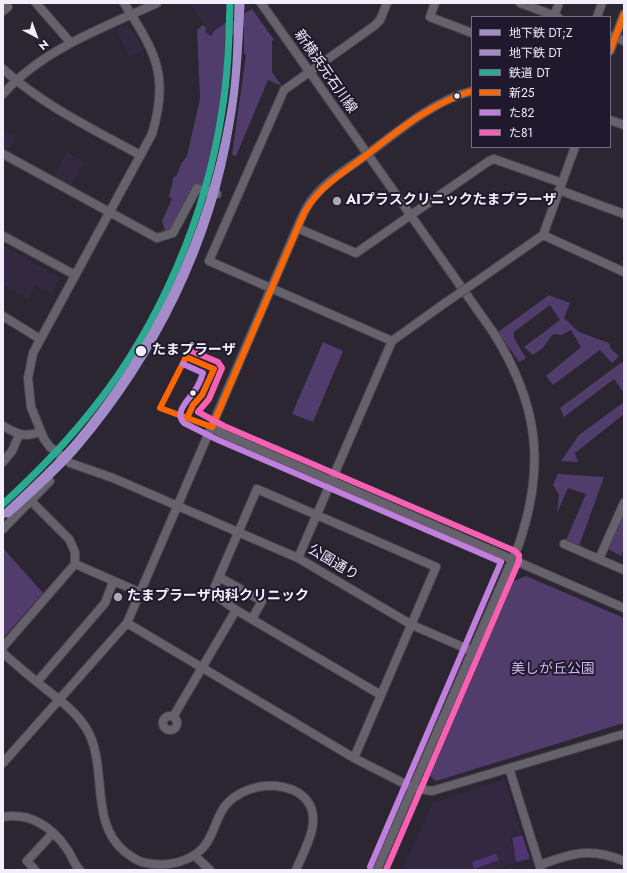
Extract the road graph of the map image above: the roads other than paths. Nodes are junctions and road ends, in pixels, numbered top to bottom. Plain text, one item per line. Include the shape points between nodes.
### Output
1 (4, 3) edge
2 (36, 3) edge
3 (124, 3) edge
4 (157, 3) edge
5 (262, 3) edge
6 (387, 3) edge
7 (435, 3) edge
8 (520, 3) edge
9 (559, 3) edge
10 (602, 3) edge
11 (3, 11) edge
12 (624, 14) edge
13 (132, 15) junction
14 (556, 16) edge
15 (596, 16) edge
16 (471, 33) edge
17 (612, 37) edge
18 (624, 41) edge
19 (71, 43) junction
20 (3, 70) edge
21 (309, 72) junction
22 (15, 80) junction
23 (471, 91) edge
24 (3, 94) edge
25 (611, 120) edge
26 (624, 125) edge
27 (575, 148) edge
28 (3, 154) edge
29 (140, 155) junction
30 (367, 155) junction
31 (561, 187) junction
32 (217, 194) dead end
33 (109, 211) junction
34 (624, 214) edge
35 (410, 215) junction
36 (297, 228) junction
37 (543, 235) junction
38 (3, 236) edge
39 (624, 272) edge
40 (75, 275) junction
41 (271, 288) junction
42 (3, 316) edge
43 (40, 339) junction
44 (392, 341) junction
45 (3, 426) edge
46 (212, 427) junction
47 (40, 432) junction
48 (19, 435) junction
49 (3, 462) edge
50 (332, 480) junction
51 (50, 481) dead end
52 (31, 501) junction
53 (624, 503) edge
54 (177, 506) junction
55 (316, 515) junction
56 (3, 529) edge
57 (238, 533) junction
58 (564, 544) dead end
59 (298, 558) junction
60 (512, 558) junction
61 (599, 559) junction
62 (75, 564) junction
63 (624, 570) edge
64 (219, 577) junction
65 (113, 582) junction
66 (139, 592) junction
67 (624, 608) edge
68 (236, 610) junction
69 (252, 619) junction
70 (127, 623) junction
71 (412, 625) junction
72 (3, 647) edge
73 (472, 651) junction
74 (3, 653) edge
75 (202, 668) junction
76 (37, 682) junction
77 (381, 695) junction
78 (59, 700) junction
79 (173, 717) dead end
80 (624, 734) edge
81 (354, 758) junction
82 (3, 763) edge
83 (509, 768) junction
84 (413, 788) junction
85 (3, 817) edge
86 (53, 833) junction
87 (194, 855) junction
88 (624, 861) edge
89 (541, 867) edge
90 (35, 870) edge
91 (80, 870) edge
92 (210, 870) edge
93 (296, 870) edge
94 (377, 870) edge

1 - 11 street via 8,7
2 - 19 street
3 - 13 street, 公園通り
4 - 13 street
5 - 21 street, 新横浜元石川線
6 - 21 street via 380,20 374,26
7 - 16 street via 430,17
8 - 14 street
9 - 14 street
10 - 15 street
12 - 17 street
13 - 19 street
13 - 29 street, 公園通り via 155,57 160,82 158,115 152,134
17 - 18 street
19 - 22 street
20 - 22 street
21 - 30 street, 新横浜元石川線
21 - 41 street via 284,90 209,261
22 - 24 street
22 - 29 street via 52,106
23 - 30 street via 439,105
25 - 26 street
27 - 31 street
28 - 33 street
29 - 33 street, 公園通り
30 - 35 street, 新横浜元石川線
30 - 36 street via 315,195
31 - 34 street
31 - 35 street via 494,159
31 - 37 street
32 - 33 street via 197,188 173,233 157,238
33 - 40 street, 公園通り
35 - 36 street via 356,253
35 - 60 street, 新横浜元石川線 via 506,353 526,399 535,449 532,496 527,520
36 - 41 street
37 - 39 street
37 - 44 street, bridge
38 - 40 street
40 - 43 street, 公園通り
41 - 44 street
41 - 46 street
42 - 43 street
43 - 47 street, 公園通り via 33,353 28,378 31,407
44 - 50 street
45 - 48 street
46 - 50 street
46 - 54 street
47 - 48 street via 29,436
47 - 54 street, 公園通り via 50,447 70,462
48 - 49 street via 12,451
50 - 55 street
50 - 60 street
51 - 52 street
52 - 56 street
52 - 62 street via 69,540 75,552
53 - 61 street
54 - 57 street, 公園通り
54 - 66 street
55 - 57 street via 257,489
55 - 59 street
55 - 71 street via 436,567
57 - 59 street, 公園通り
57 - 64 street
58 - 61 street
59 - 71 street, 公園通り
60 - 67 street
60 - 73 street
61 - 63 street
62 - 65 street
62 - 72 street
64 - 68 street via 212,593
64 - 69 street via 262,601
65 - 66 street
65 - 76 street via 105,603
66 - 70 street
68 - 69 street
68 - 75 street
69 - 77 street
70 - 75 street
70 - 78 street
71 - 73 street, 公園通り
71 - 77 street
73 - 84 street
74 - 76 street
75 - 79 street
75 - 81 street
76 - 78 street
77 - 81 street
78 - 82 street
78 - 87 street via 78,717 91,737 101,803 109,831 122,849 136,860 160,865 178,862
80 - 83 street
81 - 84 street
83 - 84 street via 432,791
83 - 89 street
84 - 94 street
85 - 86 street via 15,815 33,818
86 - 90 street via 27,861
86 - 91 street
87 - 92 street
87 - 93 street via 210,839 225,806 241,792 257,787 289,788 303,795 310,804 314,817 312,830
88 - 89 street via 608,854 588,852 572,854

